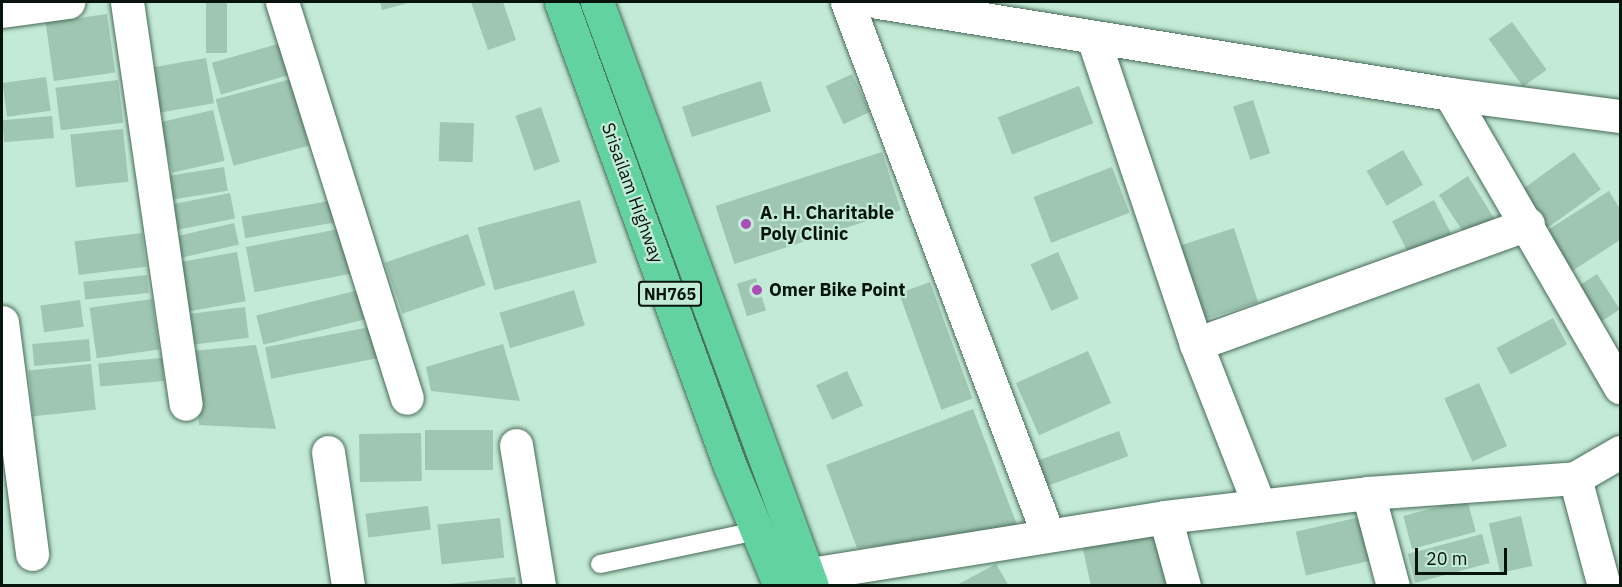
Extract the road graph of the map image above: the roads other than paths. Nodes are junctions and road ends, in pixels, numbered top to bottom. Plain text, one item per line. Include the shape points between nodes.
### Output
1 (68, 2) edge
2 (127, 2) edge
3 (282, 2) edge
4 (561, 2) edge
5 (597, 2) edge
6 (847, 2) edge
7 (878, 2) edge
8 (2, 12) edge
9 (1093, 38) junction
10 (1450, 94) junction
11 (1620, 116) edge
12 (1528, 224) junction
13 (2, 322) edge
14 (1196, 344) junction
15 (1620, 387) edge
16 (407, 398) dead end
17 (186, 404) dead end
18 (516, 445) dead end
19 (328, 452) dead end
20 (1620, 452) edge
21 (1575, 478) junction
22 (1368, 493) junction
23 (1259, 505) junction
24 (1165, 517) junction
25 (757, 531) junction
26 (1047, 532) junction
27 (32, 554) dead end
28 (600, 564) dead end
29 (794, 580) edge
30 (348, 585) edge
31 (539, 585) edge
32 (1184, 585) edge
33 (1393, 585) edge
34 (1604, 585) edge

1 - 8 street
2 - 17 street
3 - 16 street
4 - 25 highway, Srisailam Highway / NH765
5 - 29 highway, Srisailam Highway / NH765
6 - 26 street
7 - 9 street
9 - 10 street
9 - 14 street
10 - 11 street
10 - 12 street
12 - 14 street
12 - 15 street
13 - 27 street
14 - 23 street
18 - 31 street
19 - 30 street
20 - 21 street
21 - 22 street
21 - 34 street
22 - 23 street
22 - 33 street
23 - 24 street
24 - 26 street
24 - 32 street
25 - 28 lane
25 - 29 highway, Srisailam Highway / NH765
26 - 29 street

